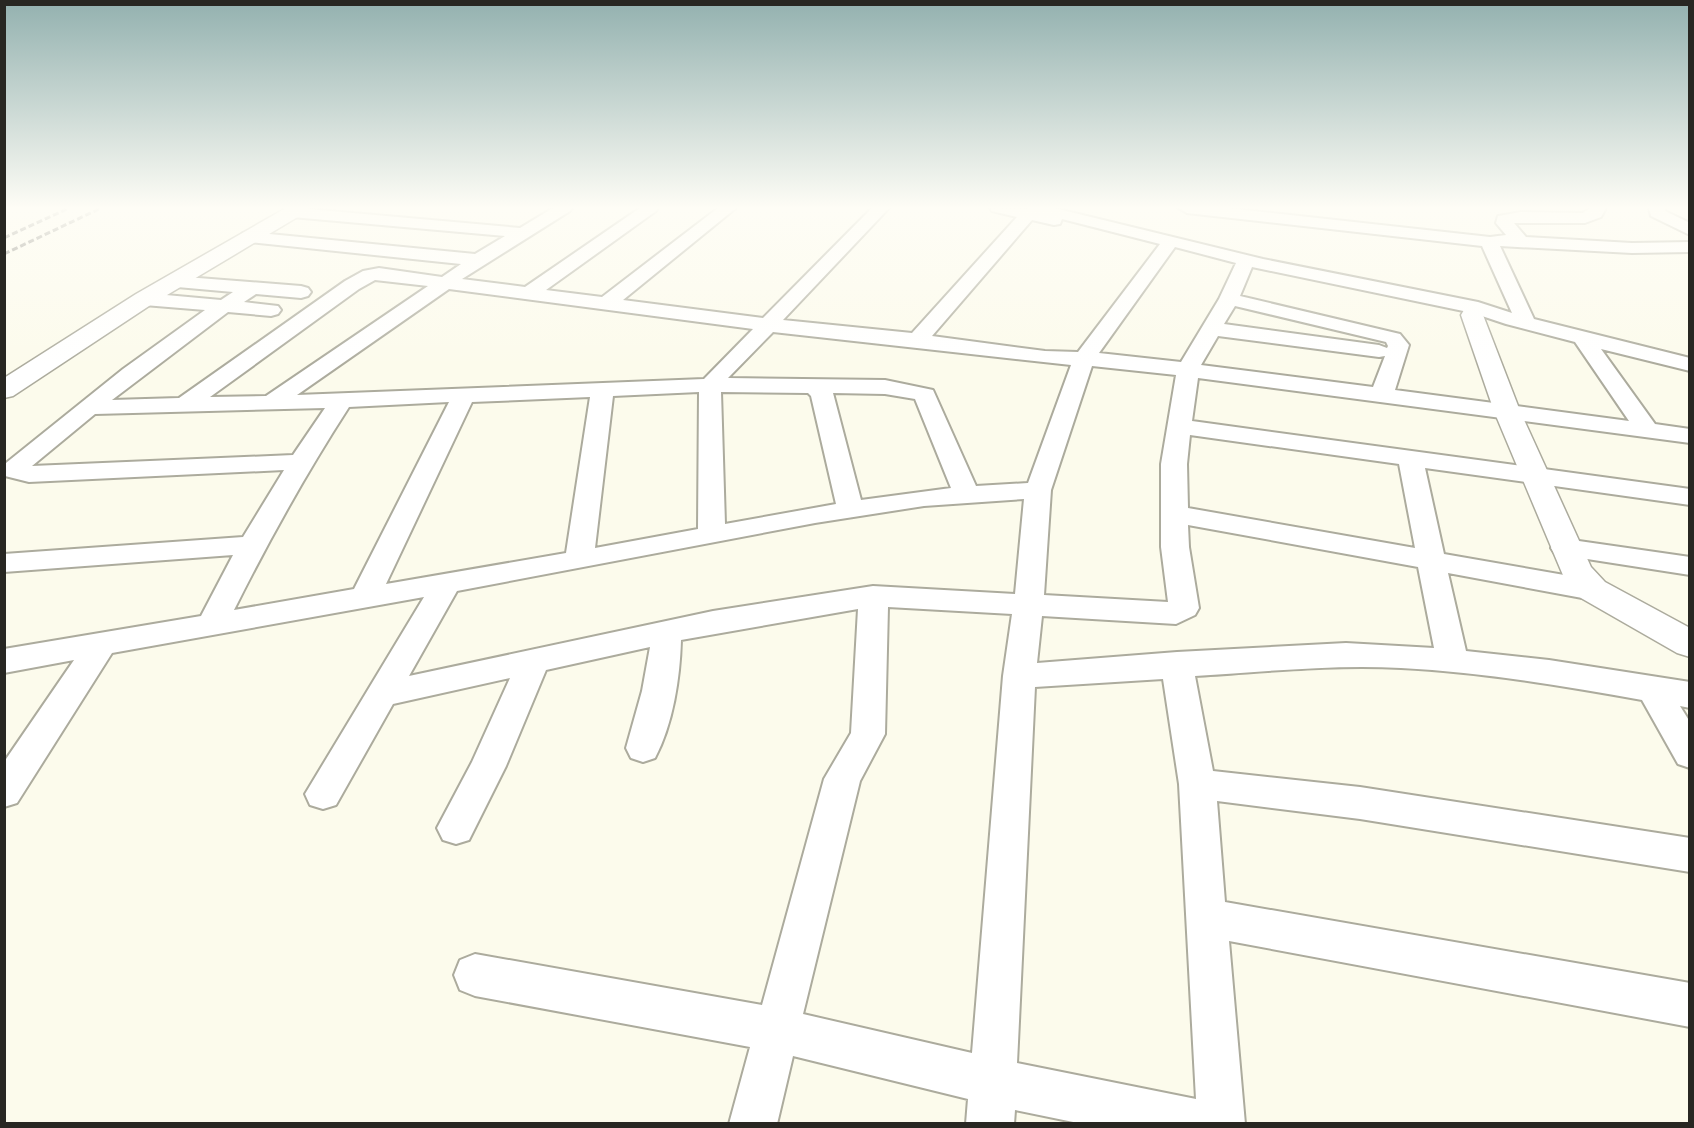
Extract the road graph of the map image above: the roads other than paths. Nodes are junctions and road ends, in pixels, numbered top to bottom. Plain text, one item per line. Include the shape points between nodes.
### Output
1 (209, 261) edge
2 (477, 261) edge
3 (575, 261) edge
4 (661, 261) edge
5 (830, 261) edge
6 (988, 261) edge
7 (1155, 261) edge
8 (1224, 261) edge
9 (1247, 261) edge
10 (1498, 261) edge
11 (1243, 266) junction
12 (172, 282) junction
13 (445, 282) junction
14 (253, 288) junction
15 (301, 292) dead end
16 (528, 294) junction
17 (144, 299) junction
18 (1228, 299) junction
19 (606, 304) junction
20 (224, 305) junction
21 (271, 310) dead end
22 (1472, 315) junction
23 (1520, 321) junction
24 (768, 325) junction
25 (1212, 329) junction
26 (1582, 337) junction
27 (917, 340) junction
28 (1396, 353) junction
29 (1084, 359) junction
30 (1689, 364) edge
31 (1188, 369) junction
32 (710, 386) junction
33 (813, 386) junction
34 (4, 390) edge
35 (602, 390) junction
36 (1382, 394) junction
37 (464, 396) junction
38 (342, 400) junction
39 (271, 403) junction
40 (183, 406) junction
41 (88, 407) junction
42 (1507, 411) junction
43 (1179, 426) junction
44 (1648, 430) junction
45 (1689, 436) edge
46 (1410, 457) junction
47 (301, 462) junction
48 (29, 474) junction
49 (1536, 476) junction
50 (4, 482) edge
51 (1038, 490) junction
52 (967, 495) junction
53 (1689, 497) edge
54 (850, 509) junction
55 (1175, 514) junction
56 (712, 535) junction
57 (252, 544) junction
58 (1565, 548) junction
59 (579, 560) junction
60 (4, 563) edge
61 (1431, 563) junction
62 (1689, 566) edge
63 (448, 582) junction
64 (1593, 590) junction
65 (365, 596) junction
66 (873, 596) junction
67 (1029, 603) junction
68 (212, 623) junction
69 (666, 632) junction
70 (102, 643) junction
71 (1689, 644) edge
72 (534, 660) junction
73 (1452, 661) junction
74 (4, 662) edge
75 (1177, 664) junction
76 (1019, 675) junction
77 (1652, 688) junction
78 (382, 694) junction
79 (1689, 695) edge
80 (643, 748) dead end
81 (1689, 754) edge
82 (1197, 784) junction
83 (4, 792) edge
84 (323, 794) dead end
85 (456, 828) dead end
86 (1689, 855) edge
87 (1207, 918) junction
88 (475, 975) dead end
89 (1689, 1005) edge
90 (777, 1030) junction
91 (992, 1103) edge
92 (753, 1124) edge
93 (1202, 1124) edge
94 (1221, 1124) edge

1 - 12 main road
2 - 13 street
3 - 16 street
4 - 19 street
5 - 24 street
6 - 27 street
7 - 29 street
8 - 11 street
9 - 23 street via 1478,308
10 - 23 street
11 - 18 street
11 - 22 street
12 - 14 street
12 - 17 main road
13 - 16 street
13 - 39 street
13 - 40 street via 380,274 363,278
14 - 15 street
14 - 20 street
16 - 19 street
17 - 20 street
17 - 34 main road
18 - 25 street
18 - 28 street via 1393,338 1399,345
19 - 24 street
20 - 21 street
20 - 41 street
22 - 23 street
22 - 42 main road
23 - 26 street
24 - 27 street
24 - 32 street
25 - 28 street
25 - 31 street
26 - 30 street
26 - 44 street
27 - 29 street
28 - 36 street
29 - 31 street
29 - 51 street
31 - 36 street
31 - 43 street
32 - 33 street
32 - 35 street
32 - 56 street
33 - 52 street via 897,389 925,396
33 - 54 street via 822,393
35 - 37 street
35 - 59 street
36 - 42 street
37 - 38 street
37 - 65 street
38 - 39 street
38 - 47 street
39 - 40 street
40 - 41 street
41 - 48 street via 14,471
42 - 44 street
42 - 49 main road
43 - 46 street
43 - 55 street via 1174,464
44 - 45 street
46 - 49 street
46 - 61 street
47 - 48 street
47 - 57 street
48 - 50 street
49 - 53 street
49 - 58 main road
51 - 52 street
51 - 67 street
52 - 54 street
54 - 56 street
55 - 61 street
55 - 67 street via 1175,547 1184,608 1176,613
56 - 59 street
57 - 60 street
57 - 68 street
58 - 62 street
58 - 64 main road via 1577,572
59 - 63 street
61 - 64 street
61 - 73 street
63 - 65 street
63 - 78 street
64 - 71 main road
65 - 68 street
66 - 67 street
66 - 69 street
66 - 90 street via 867,734 842,779
67 - 76 street
68 - 70 street
69 - 72 street
69 - 80 street via 665,664
70 - 74 street
70 - 83 street
72 - 78 street
72 - 85 street
73 - 75 street via 1346,655
73 - 77 street
75 - 76 street
75 - 82 street
76 - 91 street
77 - 79 street
77 - 81 street
78 - 84 street
82 - 86 street via 1360,802
82 - 87 street
87 - 89 street
87 - 94 street
88 - 90 street
90 - 91 street
90 - 92 street
91 - 93 street

